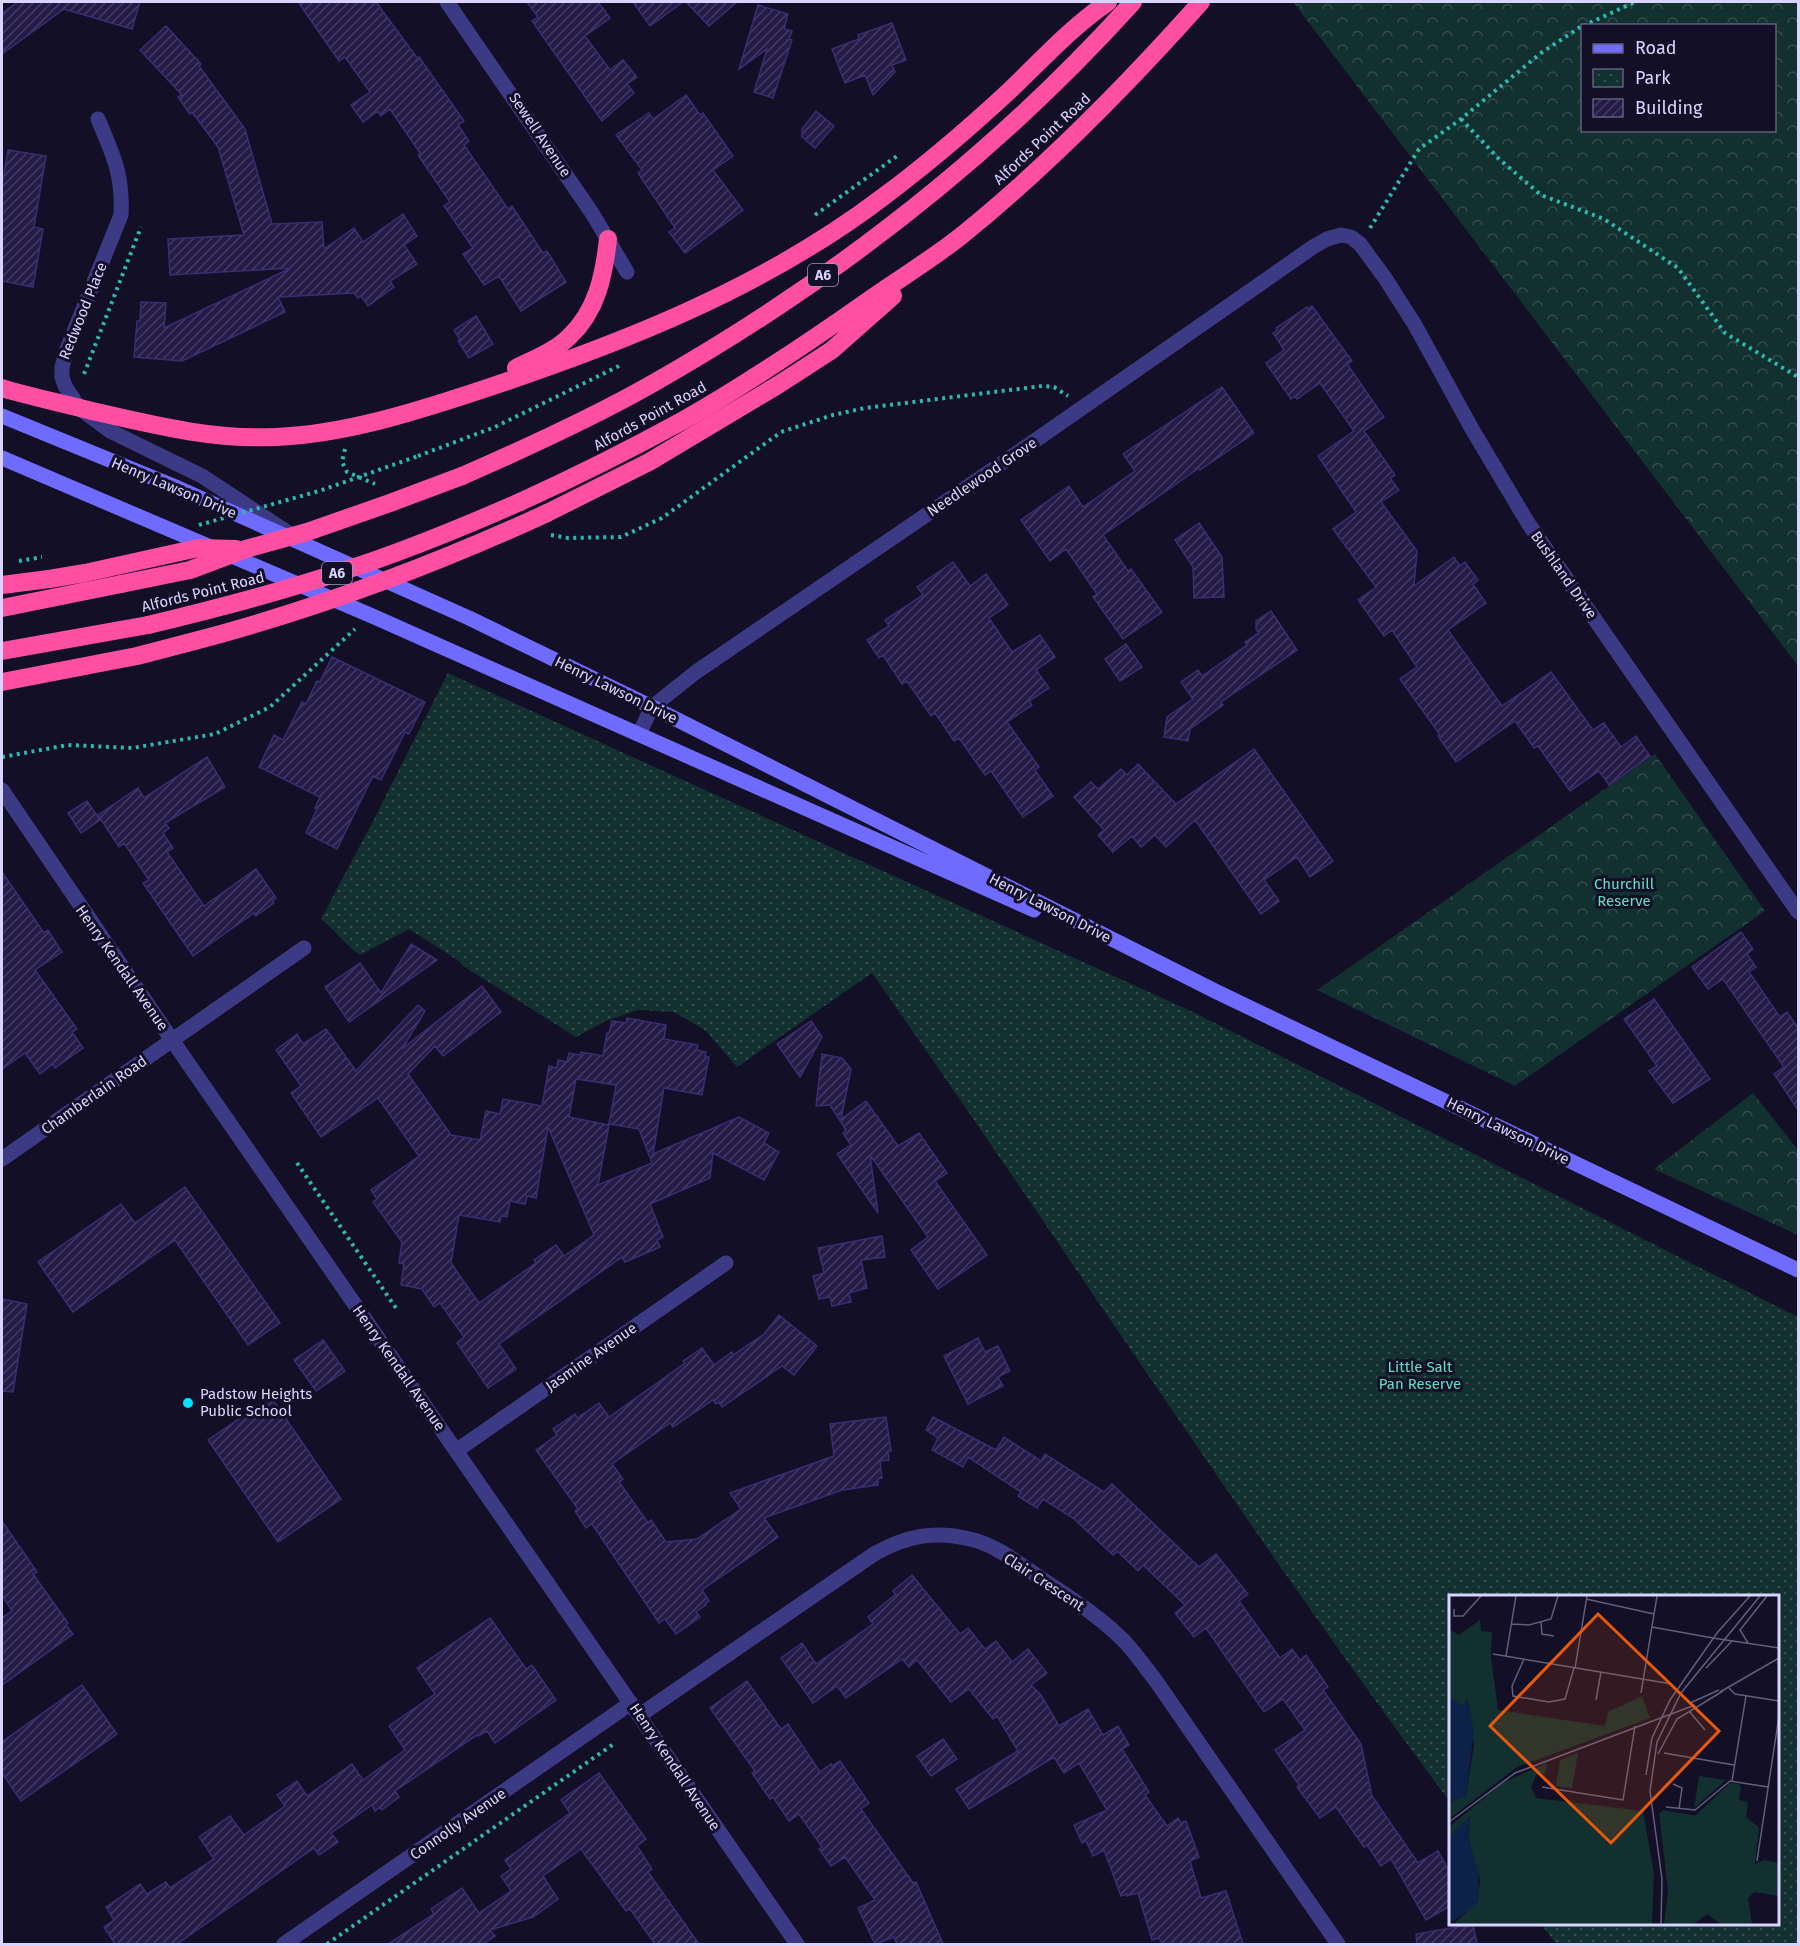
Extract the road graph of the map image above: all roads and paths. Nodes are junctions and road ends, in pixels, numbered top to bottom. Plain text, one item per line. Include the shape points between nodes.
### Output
1 (447, 2) edge
2 (1108, 2) edge
3 (1132, 2) edge
4 (1201, 2) edge
5 (1635, 2) edge
6 (1587, 24) edge
7 (1581, 27) edge
8 (98, 119) dead end
9 (1461, 120) junction
10 (898, 155) dead end
11 (806, 222) dead end
12 (959, 237) junction
13 (608, 239) junction
14 (1360, 244) junction
15 (627, 272) dead end
16 (617, 354) dead end
17 (1798, 377) edge
18 (2, 388) edge
19 (457, 398) junction
20 (79, 408) junction
21 (2, 416) edge
22 (2, 458) edge
23 (189, 527) dead end
24 (246, 549) junction
25 (316, 551) junction
26 (49, 556) dead end
27 (19, 561) dead end
28 (2, 585) edge
29 (2, 608) edge
30 (370, 615) junction
31 (2, 651) edge
32 (2, 682) edge
33 (652, 707) junction
34 (639, 734) junction
35 (2, 757) edge
36 (2, 790) edge
37 (1798, 912) edge
38 (304, 948) dead end
39 (1217, 992) junction
40 (172, 1040) junction
41 (2, 1159) edge
42 (297, 1163) dead end
43 (726, 1263) dead end
44 (1798, 1270) edge
45 (398, 1311) dead end
46 (456, 1451) junction
47 (635, 1709) junction
48 (615, 1743) dead end
49 (284, 1944) edge
50 (327, 1944) edge
51 (797, 1944) edge
52 (1338, 1944) edge

1 - 13 street, Sewell Avenue
2 - 19 highway, A6 via 1082,20 935,156 808,249 734,289 645,329
3 - 24 highway, Alfords Point Road / A6, bridge via 1001,134 855,253 748,326 588,418 462,476 307,532
4 - 12 highway, Alfords Point Road / A6 via 1095,116
5 - 6 path
7 - 9 path via 1541,53
8 - 20 street, Redwood Place via 119,171 121,215 62,367 65,386
9 - 14 path via 1419,149
9 - 17 path via 1541,195 1604,219 1678,268 1725,333
10 - 11 path
12 - 31 highway, Alfords Point Road / A6, bridge via 763,372 602,464 520,502 441,536 252,599 148,625
12 - 32 highway, bridge via 832,350 696,436 547,513 450,556 264,622 114,661
13 - 15 street, Sewell Avenue
13 - 19 highway via 599,289 569,338
14 - 33 street, Needlewood Grove via 1341,236 1313,247 696,672
14 - 37 street, Bushland Drive via 1404,306 1528,523
16 - 23 path, bridge via 621,365 495,427 319,491
18 - 20 highway, A6
19 - 20 highway, A6 via 357,426 277,437 198,434
20 - 25 street, Redwood Place via 110,431 202,476
21 - 25 main road, Henry Lawson Drive via 178,488
22 - 30 main road, Henry Lawson Drive
24 - 28 highway, bridge via 198,548 94,571
24 - 29 highway, Alfords Point Road / A6, bridge via 190,570
25 - 33 main road, Henry Lawson Drive via 469,618
26 - 27 path, bridge
30 - 34 main road, Henry Lawson Drive
30 - 35 path via 270,707 215,734 132,748 68,745
33 - 34 street, Needlewood Grove
33 - 39 main road, Henry Lawson Drive
34 - 39 main road, Henry Lawson Drive
36 - 40 street, Henry Kendall Avenue
38 - 40 street, Chamberlain Road
39 - 44 main road, Henry Lawson Drive
40 - 41 street, Chamberlain Road
40 - 46 street, Henry Kendall Avenue
42 - 45 path
43 - 46 street, Jasmine Avenue
46 - 47 street, Henry Kendall Avenue
47 - 49 street, Connolly Avenue
47 - 51 street, Henry Kendall Avenue
47 - 52 street, Clair Crescent via 894,1542 917,1536 972,1539 998,1551 1087,1609 1125,1642
48 - 50 path

